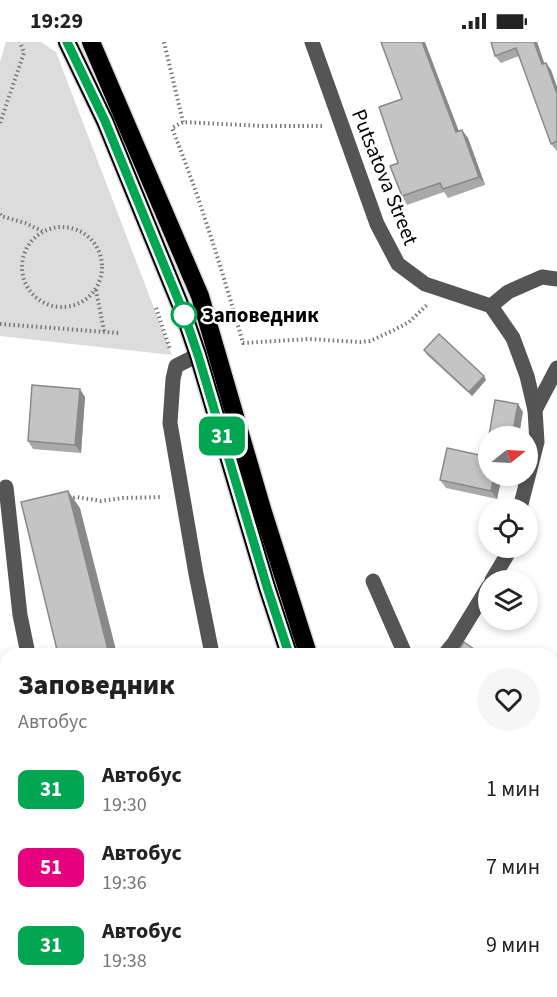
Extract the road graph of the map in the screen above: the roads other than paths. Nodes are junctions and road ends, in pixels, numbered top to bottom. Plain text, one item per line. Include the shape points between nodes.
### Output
1 (67, 42) edge
2 (91, 42) edge
3 (312, 42) edge
4 (557, 279) edge
5 (491, 306) junction
6 (198, 355) junction
7 (557, 368) edge
8 (557, 396) edge
9 (535, 410) junction
10 (6, 487) dead end
11 (523, 498) edge
12 (373, 581) dead end
13 (478, 603) edge
14 (27, 648) edge
15 (211, 648) edge
16 (287, 648) edge
17 (306, 648) edge
18 (402, 648) edge
19 (450, 648) edge

1 - 6 highway via 105,121
2 - 17 highway via 200,296
3 - 5 street, Putsatova Street via 377,224 398,264 425,284
4 - 5 street via 542,277 508,292
5 - 9 street via 513,338
6 - 15 street via 176,366 170,423
6 - 16 highway
7 - 9 street
8 - 9 street
9 - 11 street via 537,442
10 - 14 street
12 - 18 street
13 - 19 street

